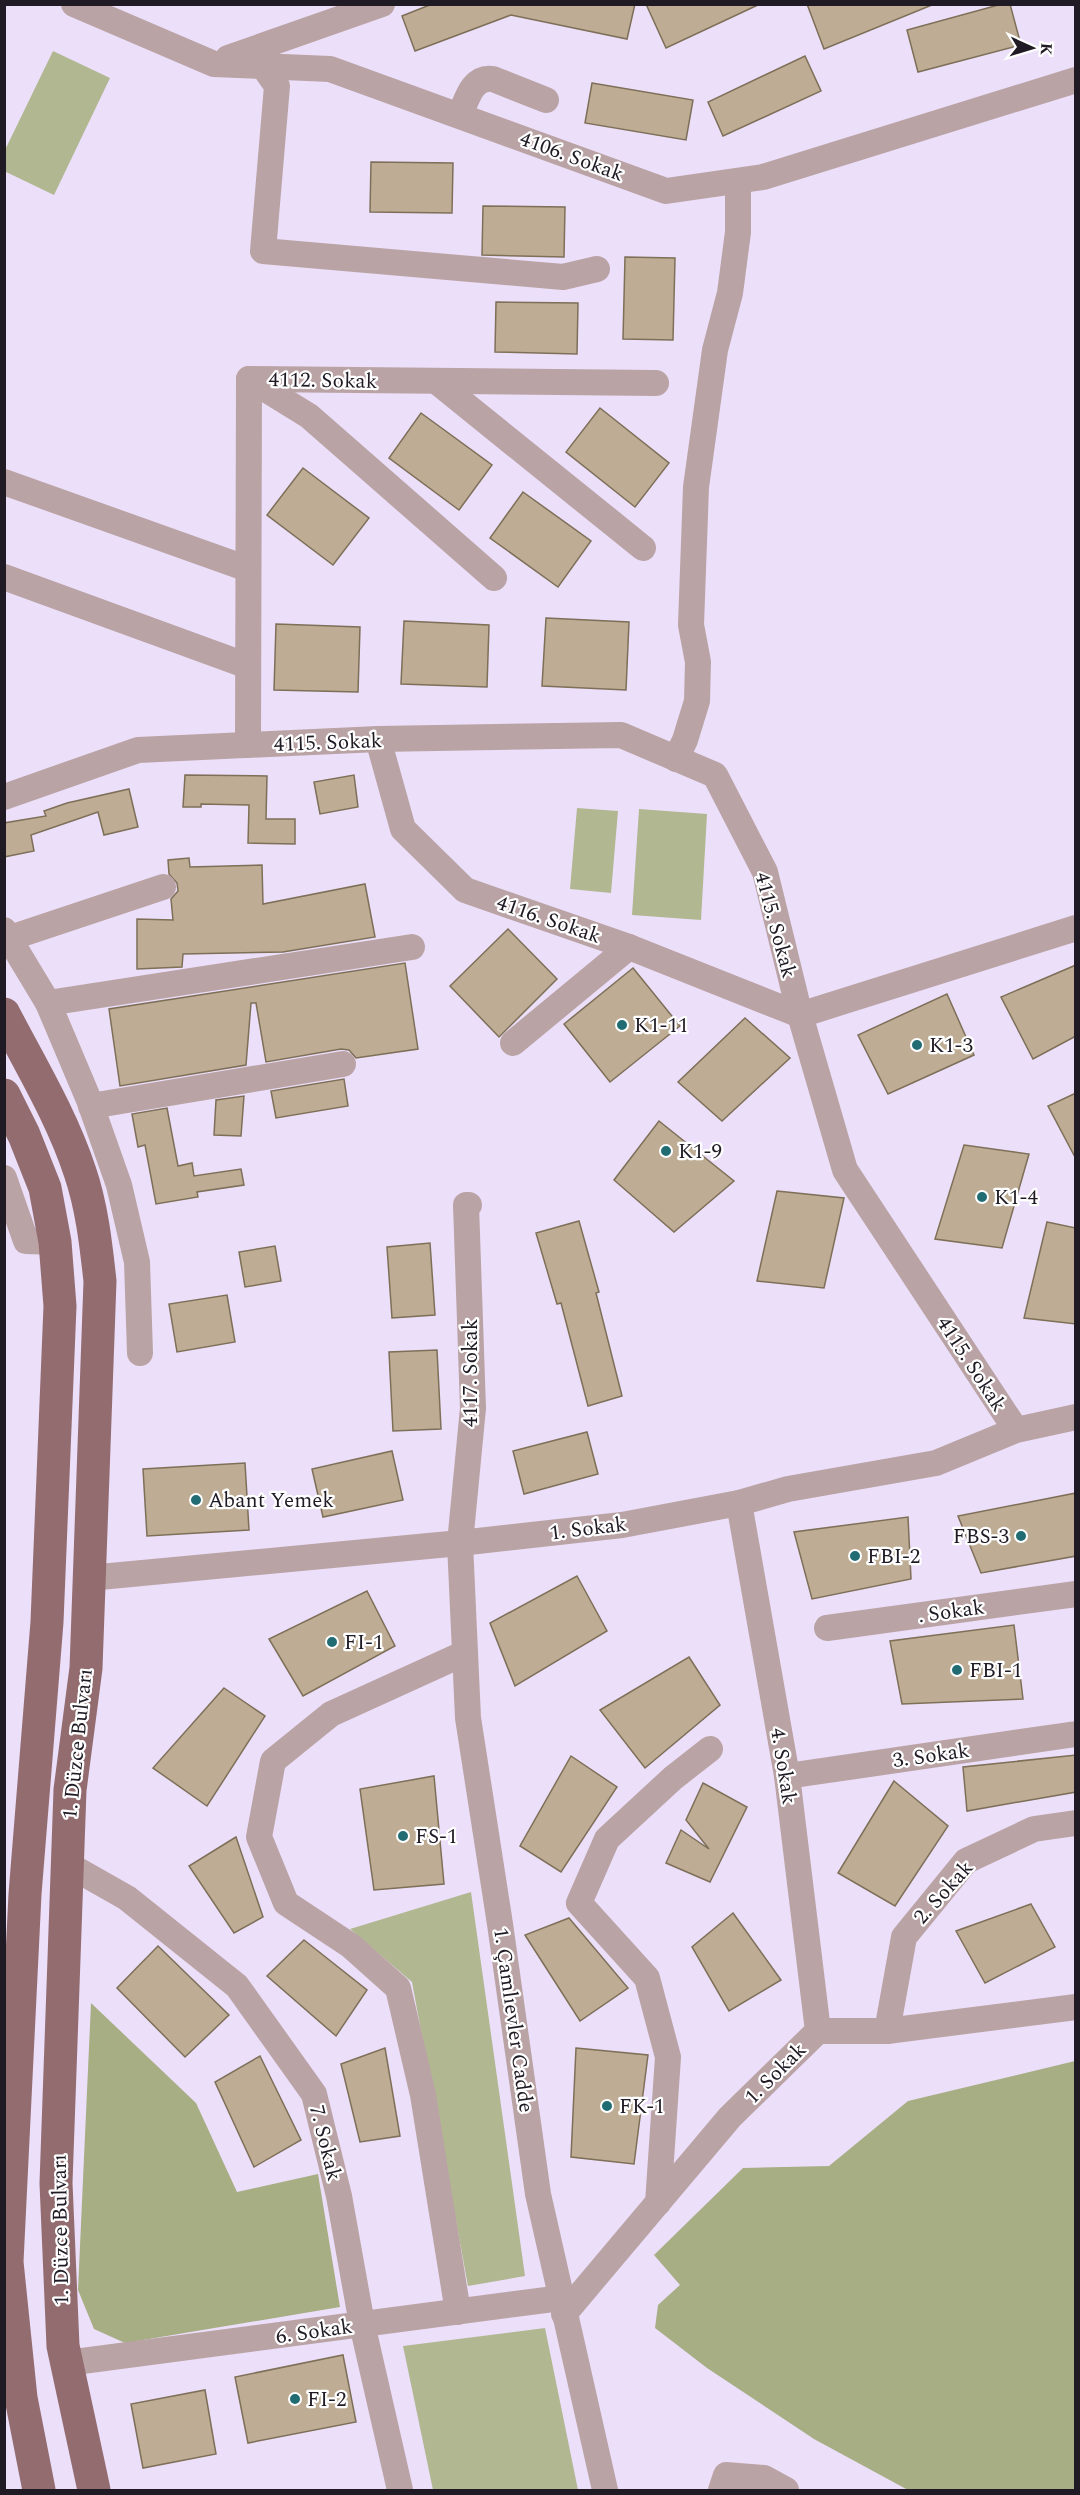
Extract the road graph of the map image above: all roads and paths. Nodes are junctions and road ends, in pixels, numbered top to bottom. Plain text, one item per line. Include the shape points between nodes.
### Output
1 (74, 4) edge
2 (382, 4) edge
3 (214, 64) junction
4 (263, 66) junction
5 (1076, 80) edge
6 (546, 100) dead end
7 (460, 115) junction
8 (738, 181) junction
9 (597, 269) dead end
10 (249, 379) junction
11 (436, 381) junction
12 (656, 383) dead end
13 (4, 482) edge
14 (643, 548) dead end
15 (248, 569) junction
16 (4, 577) edge
17 (494, 578) dead end
18 (248, 666) junction
19 (378, 739) junction
20 (248, 745) junction
21 (676, 759) junction
22 (4, 797) edge
23 (164, 887) dead end
24 (1076, 928) edge
25 (7, 934) edge
26 (412, 947) dead end
27 (629, 947) junction
28 (48, 1003) junction
29 (4, 1014) edge
30 (800, 1015) junction
31 (513, 1043) dead end
32 (343, 1064) dead end
33 (4, 1095) edge
34 (91, 1106) junction
35 (4, 1178) edge
36 (469, 1205) dead end
37 (55, 1242) junction
38 (140, 1353) dead end
39 (1076, 1417) edge
40 (1016, 1430) junction
41 (739, 1503) junction
42 (460, 1544) junction
43 (89, 1578) junction
44 (1076, 1594) edge
45 (826, 1628) dead end
46 (465, 1653) junction
47 (1076, 1734) edge
48 (710, 1749) dead end
49 (787, 1776) junction
50 (1076, 1823) edge
51 (67, 1864) junction
52 (1076, 2007) edge
53 (818, 2031) junction
54 (887, 2031) junction
55 (10, 2066) edge
56 (658, 2204) junction
57 (563, 2306) junction
58 (458, 2312) junction
59 (362, 2324) junction
60 (67, 2363) junction
61 (775, 2484) edge
62 (39, 2490) edge
63 (94, 2490) edge
64 (400, 2490) edge
65 (605, 2490) edge
66 (721, 2490) edge

1 - 3 street, 4106. Sokak
2 - 3 street
3 - 4 street, 4106. Sokak
4 - 7 street, 4106. Sokak via 330,69
4 - 9 street via 277,86 263,251 563,277
5 - 8 street, 4106. Sokak via 763,177
6 - 7 street via 484,79 474,86
7 - 8 street, 4106. Sokak via 666,191
8 - 21 street via 738,232 730,293 715,350 696,487 691,625 698,662 697,701
10 - 11 street, 4112. Sokak
10 - 15 street, 4112. Sokak
10 - 17 street via 309,416
11 - 12 street, 4112. Sokak
11 - 14 street
13 - 15 street
15 - 18 street, 4112. Sokak
16 - 18 street
18 - 20 street, 4112. Sokak
19 - 20 street, 4115. Sokak
19 - 21 street, 4115. Sokak via 621,735
19 - 27 street, 4116. Sokak via 403,829 465,890
20 - 22 street, 4115. Sokak via 138,750
21 - 30 street, 4115. Sokak via 714,775 765,872
23 - 25 street
24 - 30 street
25 - 28 street
26 - 28 street
27 - 30 street, 4116. Sokak
27 - 31 street
28 - 34 street
29 - 43 main road, 1. Düzce Bulvarı via 63,1129 81,1174 93,1227 100,1281
30 - 40 street, 4115. Sokak via 845,1170
32 - 34 street
33 - 37 main road, 1. Düzce Bulvarı via 45,1188
34 - 38 street via 119,1185 137,1262
35 - 37 street via 26,1241
36 - 42 street, 4117. Sokak via 473,1408
37 - 55 main road, 1. Düzce Bulvarı via 60,1306 47,1622
39 - 40 street, 1. Sokak
40 - 41 street, 1. Sokak via 936,1463 788,1489
41 - 42 street, 1. Sokak via 622,1525
41 - 49 street, 4. Sokak
42 - 43 street, 1. Sokak
42 - 46 street, 1. Çamlıevler Cadde
43 - 51 main road, 1. Düzce Bulvarı via 86,1668 70,1790
44 - 45 street, . Sokak
46 - 57 street, 1. Çamlıevler Cadde via 468,1718 537,2182
46 - 58 street via 331,1714 273,1761 259,1837 286,1903 351,1946 399,1988 423,2095
47 - 49 street, 3. Sokak
48 - 56 street via 607,1839 579,1903 647,1978 668,2057
49 - 53 street, 4. Sokak
50 - 54 street, 2. Sokak via 1034,1829 966,1861 904,1937
51 - 59 street, 7. Sokak via 128,1898 237,1986 314,2094 339,2196
51 - 60 main road, 1. Düzce Bulvarı via 56,2183
52 - 54 street, 1. Sokak
53 - 54 street, 1. Sokak
53 - 56 street, 1. Sokak via 730,2117
55 - 62 main road, 1. Düzce Bulvarı via 7,2262 21,2398
56 - 57 street, 1. Sokak
57 - 58 street, 6. Sokak
57 - 65 street, 1. Çamlıevler Cadde
58 - 59 street, 6. Sokak
59 - 60 street, 6. Sokak
59 - 64 street, 7. Sokak
60 - 63 main road, 1. Düzce Bulvarı
61 - 66 street via 726,2475

